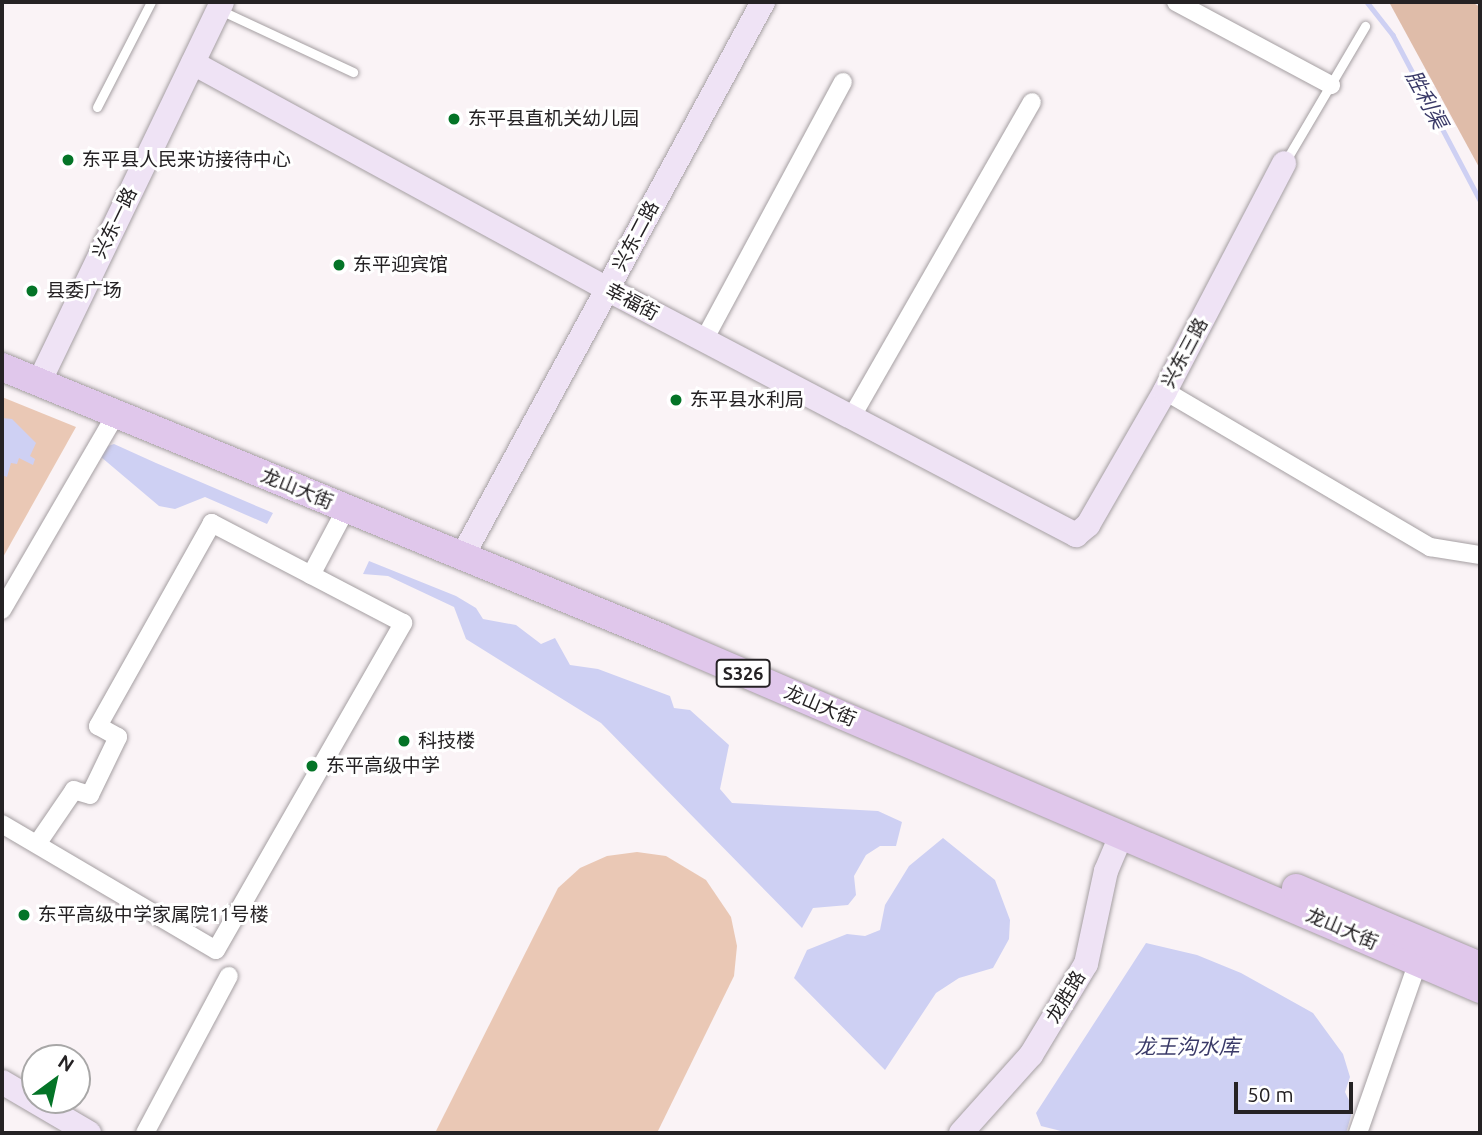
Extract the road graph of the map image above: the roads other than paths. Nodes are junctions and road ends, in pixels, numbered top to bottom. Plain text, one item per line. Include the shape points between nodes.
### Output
1 (151, 2) edge
2 (763, 2) edge
3 (1176, 2) edge
4 (220, 5) edge
5 (1365, 26) dead end
6 (192, 63) junction
7 (353, 72) dead end
8 (843, 82) dead end
9 (1331, 85) junction
10 (1032, 102) dead end
11 (97, 107) dead end
12 (1284, 163) joint
13 (607, 289) junction
14 (704, 340) junction
15 (2, 352) edge
16 (2, 368) edge
17 (45, 370) junction
18 (1165, 391) junction
19 (116, 414) junction
20 (852, 418) junction
21 (346, 509) junction
22 (1076, 535) joint
23 (469, 544) junction
24 (1480, 555) edge
25 (311, 575) junction
26 (2, 610) edge
27 (2, 824) edge
28 (1121, 835) junction
29 (37, 844) junction
30 (1418, 962) junction
31 (1480, 966) edge
32 (229, 976) dead end
33 (1480, 989) edge
34 (2, 1082) edge
35 (89, 1133) edge
36 (145, 1133) edge
37 (961, 1133) edge
38 (1358, 1133) edge

1 - 11 lane
2 - 13 street, 兴东二路
3 - 9 street
4 - 6 street, 兴东一路
4 - 7 lane
5 - 9 lane
6 - 13 street, 幸福街
6 - 17 street, 兴东一路
8 - 14 street
9 - 12 lane
10 - 20 street
12 - 18 street, 兴东三路
13 - 14 street, 幸福街
13 - 23 street, 兴东二路
14 - 20 street, 幸福街
15 - 17 main road, 龙山大街 / S326
16 - 19 main road, 龙山大街 / S326
17 - 23 main road, 龙山大街 / S326
18 - 22 street, 兴东三路 via 1088,525
18 - 24 street via 1430,547
19 - 21 main road, 龙山大街 / S326
19 - 26 street
20 - 22 street, 幸福街
21 - 25 street
21 - 28 main road, 龙山大街 / S326
23 - 31 main road, 龙山大街 / S326
25 - 29 street via 212,523 98,726 118,737 90,795 74,790
25 - 29 street via 403,623 216,950
27 - 29 street
28 - 30 main road, 龙山大街 / S326
28 - 37 street, 龙胜路 via 1106,871 1086,964 1031,1055
30 - 33 main road, 龙山大街 / S326
30 - 38 street
32 - 36 street
34 - 35 street

